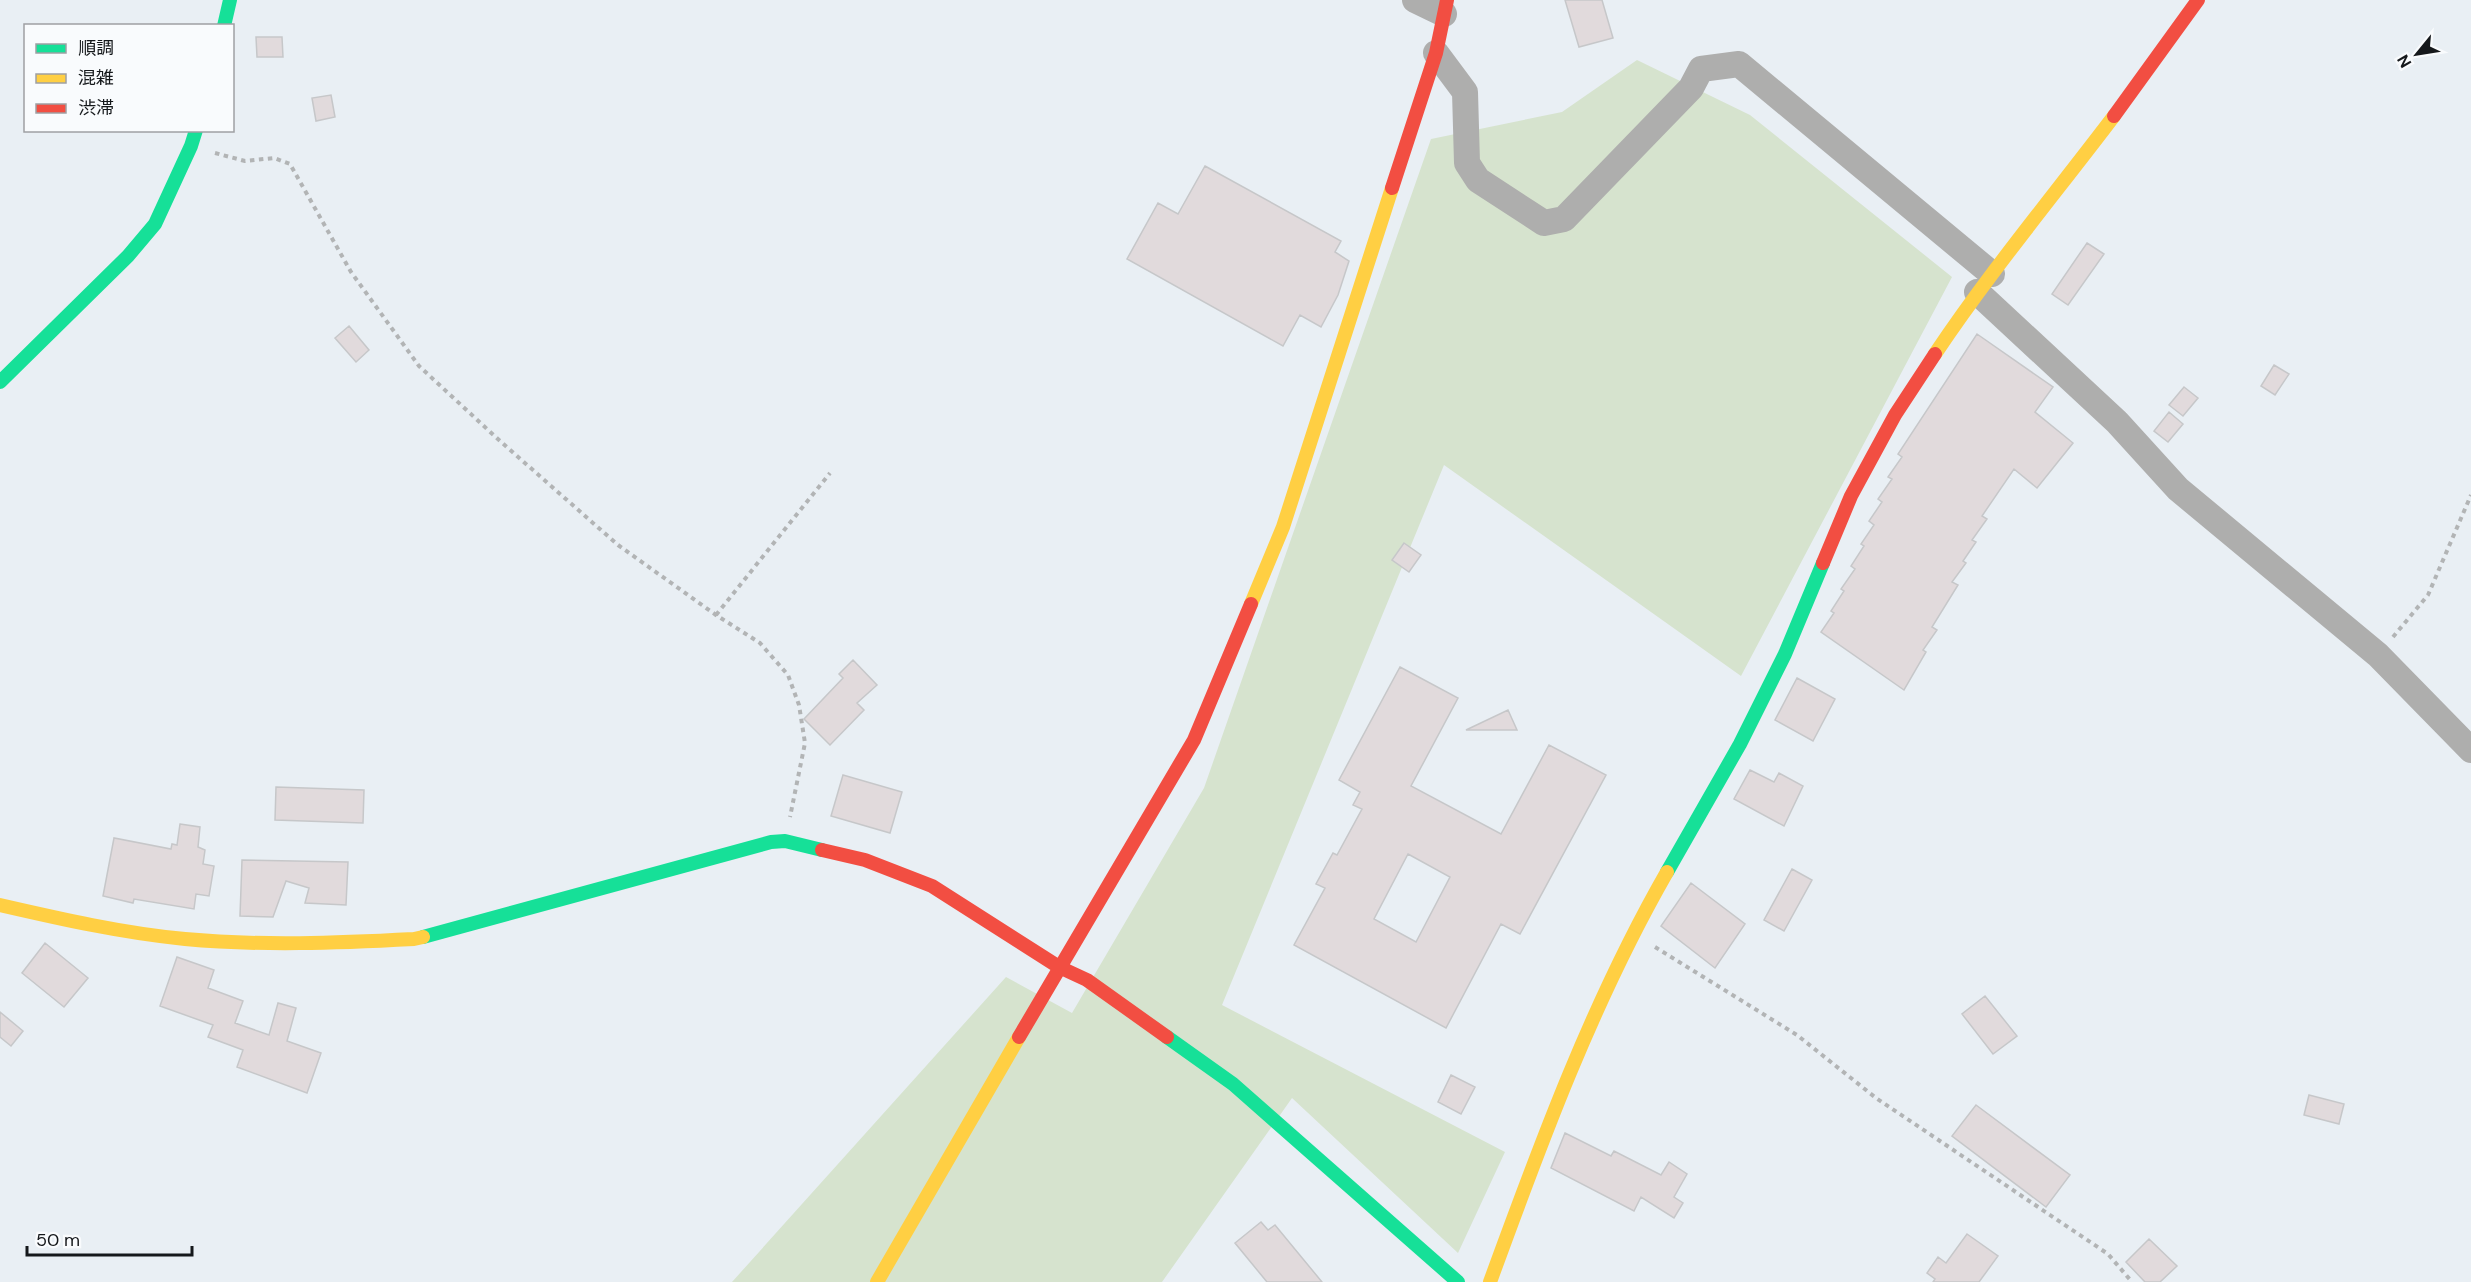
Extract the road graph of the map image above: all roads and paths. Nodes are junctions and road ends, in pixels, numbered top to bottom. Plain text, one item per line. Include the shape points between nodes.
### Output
1 (230, 0) edge
2 (1415, 0) edge
3 (2198, 0) edge
4 (1446, 7) edge
5 (224, 24) edge
6 (1436, 53) junction
7 (195, 132) edge
8 (191, 146) junction
9 (1984, 283) junction
10 (0, 382) edge
11 (830, 472) dead end
12 (2471, 495) edge
13 (716, 615) junction
14 (2378, 655) junction
15 (2471, 750) edge
16 (785, 841) junction
17 (0, 905) edge
18 (1632, 933) junction
19 (1059, 967) junction
20 (878, 1282) edge
21 (1458, 1282) edge
22 (1490, 1282) edge
23 (2132, 1282) edge

1 - 5 street
2 - 4 street
3 - 9 street
4 - 6 street
6 - 9 street via 1465,92 1467,163 1478,180 1544,223 1564,219 1691,88 1701,69 1738,64
6 - 19 street via 1283,527 1194,740
7 - 8 street
8 - 10 street via 155,224 128,256
8 - 13 path via 245,161 274,158 290,164 351,272 419,366 618,545
9 - 14 street via 2178,489
9 - 18 street via 1895,415 1851,496 1785,654 1740,744
11 - 13 path
12 - 14 path via 2428,595
13 - 16 path via 760,643 788,675 800,705 805,743
14 - 15 street
16 - 17 street via 414,939 317,944 185,939 93,926
16 - 19 street via 865,860 932,886
18 - 22 street via 1544,1133
18 - 23 path via 1797,1035 1876,1098 2108,1254
19 - 20 street
19 - 21 street via 1087,980 1233,1084

